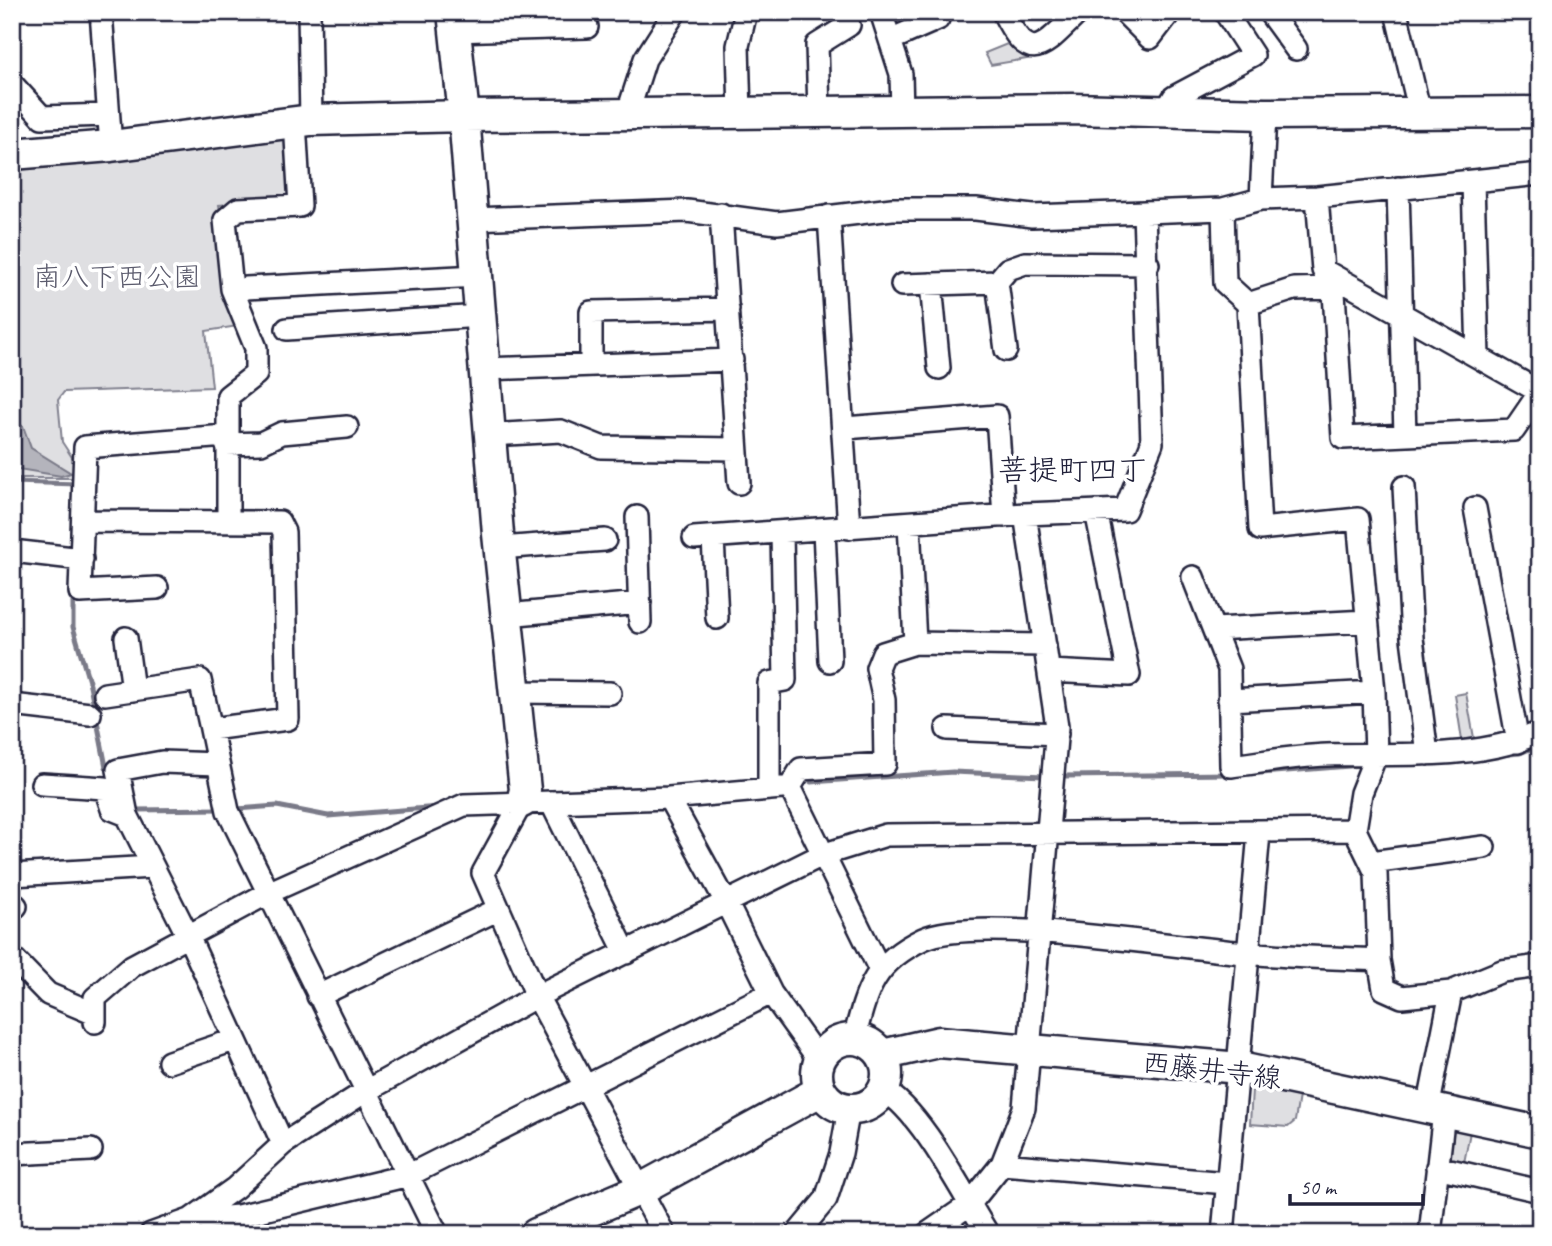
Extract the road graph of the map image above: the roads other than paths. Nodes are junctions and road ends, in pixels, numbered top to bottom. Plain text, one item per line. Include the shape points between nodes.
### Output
1 (101, 12) edge
2 (309, 12) edge
3 (675, 12) edge
4 (881, 12) edge
5 (936, 12) edge
6 (1003, 12) edge
7 (1079, 12) edge
8 (1124, 12) edge
9 (1170, 12) edge
10 (1225, 12) edge
11 (1269, 12) edge
12 (1396, 12) edge
13 (749, 15) edge
14 (453, 21) edge
15 (849, 24) dead end
16 (587, 27) dead end
17 (890, 40) junction
18 (1296, 49) dead end
19 (12, 84) edge
20 (902, 111) junction
21 (1165, 112) junction
22 (1540, 112) edge
23 (818, 113) junction
24 (1420, 113) junction
25 (627, 114) junction
26 (740, 114) junction
27 (1265, 114) junction
28 (108, 116) junction
29 (464, 116) junction
30 (303, 121) junction
31 (111, 146) junction
32 (12, 154) edge
33 (1540, 174) edge
34 (1473, 182) junction
35 (1398, 188) junction
36 (1317, 197) junction
37 (1261, 199) junction
38 (1223, 209) junction
39 (1144, 212) junction
40 (721, 214) junction
41 (830, 216) junction
42 (473, 219) junction
43 (1147, 264) junction
44 (478, 276) junction
45 (997, 282) junction
46 (1334, 282) junction
47 (931, 284) junction
48 (902, 285) dead end
49 (246, 288) dead end
50 (1248, 304) junction
51 (728, 309) junction
52 (1401, 314) junction
53 (480, 316) junction
54 (287, 329) dead end
55 (1006, 350) dead end
56 (1478, 357) junction
57 (732, 360) junction
58 (592, 364) junction
59 (939, 368) dead end
60 (484, 369) junction
61 (1540, 392) edge
62 (347, 427) dead end
63 (845, 428) junction
64 (489, 435) junction
65 (1405, 435) junction
66 (226, 440) junction
67 (736, 449) junction
68 (739, 483) dead end
69 (1404, 487) dead end
70 (1475, 508) dead end
71 (1096, 511) junction
72 (1014, 515) junction
73 (637, 517) dead end
74 (84, 521) junction
75 (228, 521) junction
76 (909, 523) junction
77 (849, 528) junction
78 (824, 530) junction
79 (782, 534) junction
80 (605, 540) dead end
81 (499, 548) junction
82 (12, 551) edge
83 (82, 559) junction
84 (1193, 577) dead end
85 (158, 588) dead end
86 (506, 615) junction
87 (717, 618) dead end
88 (1367, 621) junction
89 (1215, 629) junction
90 (126, 638) dead end
91 (915, 643) junction
92 (1045, 645) junction
93 (830, 661) dead end
94 (1049, 671) junction
95 (133, 690) junction
96 (514, 692) junction
97 (1374, 692) junction
98 (610, 693) dead end
99 (106, 694) dead end
100 (1229, 700) junction
101 (12, 705) edge
102 (90, 714) dead end
103 (211, 729) junction
104 (947, 729) dead end
105 (1540, 732) edge
106 (1056, 733) junction
107 (1518, 742) junction
108 (1427, 754) junction
109 (1376, 755) junction
110 (218, 764) junction
111 (42, 784) dead end
112 (780, 788) junction
113 (669, 798) junction
114 (537, 802) junction
115 (127, 815) junction
116 (1355, 830) junction
117 (1049, 832) junction
118 (1259, 833) junction
119 (1484, 847) dead end
120 (822, 855) junction
121 (1371, 862) junction
122 (153, 867) junction
123 (12, 875) edge
124 (271, 892) junction
125 (726, 901) junction
126 (12, 902) edge
127 (499, 909) junction
128 (12, 910) edge
129 (1041, 933) junction
130 (189, 938) junction
131 (626, 953) junction
132 (1248, 954) junction
133 (12, 957) edge
134 (1379, 960) junction
135 (1540, 966) edge
136 (879, 968) junction
137 (1451, 992) junction
138 (771, 993) junction
139 (318, 996) junction
140 (537, 996) junction
141 (854, 1039) junction
142 (234, 1040) junction
143 (1029, 1051) junction
144 (882, 1055) junction
145 (819, 1060) junction
146 (169, 1062) dead end
147 (1240, 1068) junction
148 (585, 1088) junction
149 (883, 1090) junction
150 (366, 1091) junction
151 (820, 1091) junction
152 (849, 1109) junction
153 (1436, 1110) junction
154 (1540, 1132) edge
155 (283, 1144) junction
156 (91, 1150) dead end
157 (12, 1154) edge
158 (1002, 1164) junction
159 (1437, 1167) junction
160 (409, 1175) junction
161 (1227, 1183) junction
162 (235, 1188) junction
163 (639, 1190) junction
164 (1540, 1191) edge
165 (970, 1205) junction
166 (190, 1220) junction
167 (239, 1225) edge
168 (151, 1234) edge
169 (437, 1234) edge
170 (536, 1234) edge
171 (664, 1234) edge
172 (797, 1234) edge
173 (927, 1234) edge
174 (988, 1234) edge
175 (1223, 1234) edge
176 (1430, 1234) edge

1 - 28 street
2 - 30 street
3 - 25 street via 645,58
4 - 17 street
5 - 17 street via 938,19
6 - 7 street via 1017,41 1031,47 1043,47
8 - 9 street via 1150,38
10 - 21 street via 1253,55 1174,97
11 - 18 street
12 - 24 street
13 - 26 street via 738,46
14 - 16 street
14 - 29 street
15 - 23 street via 817,45
17 - 20 street via 901,74
19 - 28 street via 42,117
20 - 21 street
20 - 23 street
21 - 27 street
22 - 24 street
23 - 26 street
24 - 27 street
25 - 26 street
25 - 29 street
27 - 37 street
28 - 31 street
29 - 30 street
29 - 42 street
30 - 31 street
30 - 66 street via 300,206 238,209 225,220 233,295 256,348 256,374 228,396
31 - 32 street
33 - 34 street
34 - 35 street
34 - 56 street
35 - 36 street
35 - 52 street
36 - 37 street
36 - 46 street via 1320,259
37 - 38 street
38 - 39 street
38 - 50 street via 1225,283
39 - 41 street via 1032,216 975,209 892,209
39 - 43 street
40 - 41 street via 776,223
40 - 42 street via 687,211
40 - 51 street
41 - 63 street
42 - 44 street
43 - 45 street via 1025,263 1008,269
43 - 71 street via 1152,443 1125,510
44 - 49 street
44 - 53 street
45 - 47 street
45 - 55 street
46 - 50 street
46 - 52 street
46 - 65 street via 1343,438
47 - 48 street
47 - 59 street
50 - 88 street via 1260,529 1358,519
51 - 57 street
51 - 58 street via 591,312
52 - 56 street
52 - 65 street
53 - 54 street
53 - 60 street
56 - 61 street
57 - 58 street
57 - 67 street
58 - 60 street
60 - 64 street
61 - 65 street via 1514,430
62 - 66 street via 282,433 261,443
63 - 72 street via 997,416
63 - 77 street
64 - 67 street via 561,431 601,447
64 - 81 street
66 - 74 street via 85,447
66 - 75 street
67 - 68 street
69 - 108 street via 1412,638
70 - 107 street
71 - 72 street
71 - 94 street via 1129,675
72 - 76 street
72 - 92 street
73 - 86 street via 640,612
74 - 75 street
74 - 83 street
75 - 103 street via 279,522 284,532 288,719
76 - 77 street
76 - 91 street
77 - 78 street
78 - 79 street
78 - 93 street
79 - 87 street via 704,538
79 - 112 street via 785,680 769,683
80 - 81 street
81 - 86 street
82 - 83 street
83 - 85 street via 80,593
84 - 89 street
86 - 96 street
88 - 89 street
88 - 97 street
89 - 100 street via 1228,669
90 - 95 street
91 - 92 street
91 - 112 street via 883,653 877,667 884,700 886,764 801,769
92 - 94 street
94 - 106 street
95 - 99 street
95 - 103 street via 200,680
96 - 98 street
96 - 114 street via 525,790
97 - 100 street
97 - 109 street
100 - 109 street via 1231,766 1325,755
101 - 102 street
103 - 110 street
104 - 106 street
105 - 107 street
106 - 117 street
107 - 108 street
108 - 109 street
109 - 116 street via 1361,793
110 - 115 street via 162,762 118,770
110 - 124 street via 228,811
111 - 115 street via 106,788 111,808
112 - 113 street
112 - 120 street
113 - 114 street
113 - 125 street
114 - 124 street via 464,805
114 - 127 street via 483,873
114 - 131 street
115 - 122 street
116 - 118 street
116 - 121 street
117 - 118 street
117 - 120 street via 886,835
117 - 129 street
118 - 132 street
119 - 121 street
120 - 125 street
120 - 136 street
121 - 134 street via 1376,873
122 - 123 street
122 - 130 street
124 - 130 street
124 - 139 street
125 - 131 street
125 - 138 street
126 - 128 street via 16,906
127 - 139 street
127 - 140 street
129 - 132 street
129 - 136 street via 970,930 925,938
129 - 143 street
130 - 133 street via 132,966 95,998 95,1018 48,994
130 - 142 street
131 - 140 street
132 - 134 street
132 - 147 street
134 - 137 street via 1384,989 1402,997
135 - 137 street via 1502,971
136 - 141 street
137 - 153 street
138 - 145 street
138 - 148 street
139 - 150 street
140 - 148 street
140 - 150 street
141 - 144 street
141 - 145 street via 833,1044
142 - 146 street
142 - 155 street
143 - 144 street, 西藤井寺線 via 939,1042
143 - 147 street, 西藤井寺線
143 - 158 street via 1024,1108
144 - 149 street via 887,1076
145 - 151 street
147 - 153 street, 西藤井寺線
147 - 161 street
148 - 160 street
148 - 163 street
149 - 152 street via 872,1104
149 - 165 street via 912,1115
150 - 155 street
150 - 160 street
151 - 152 street via 837,1107
151 - 163 street
152 - 172 street via 826,1199
153 - 154 street, 西藤井寺線
153 - 159 street
155 - 162 street
156 - 157 street
158 - 161 street
158 - 165 street
159 - 164 street
159 - 176 street
160 - 167 street
160 - 169 street
161 - 175 street
162 - 166 street
162 - 167 street
163 - 170 street
163 - 171 street
165 - 173 street
165 - 174 street
166 - 167 street
166 - 168 street

